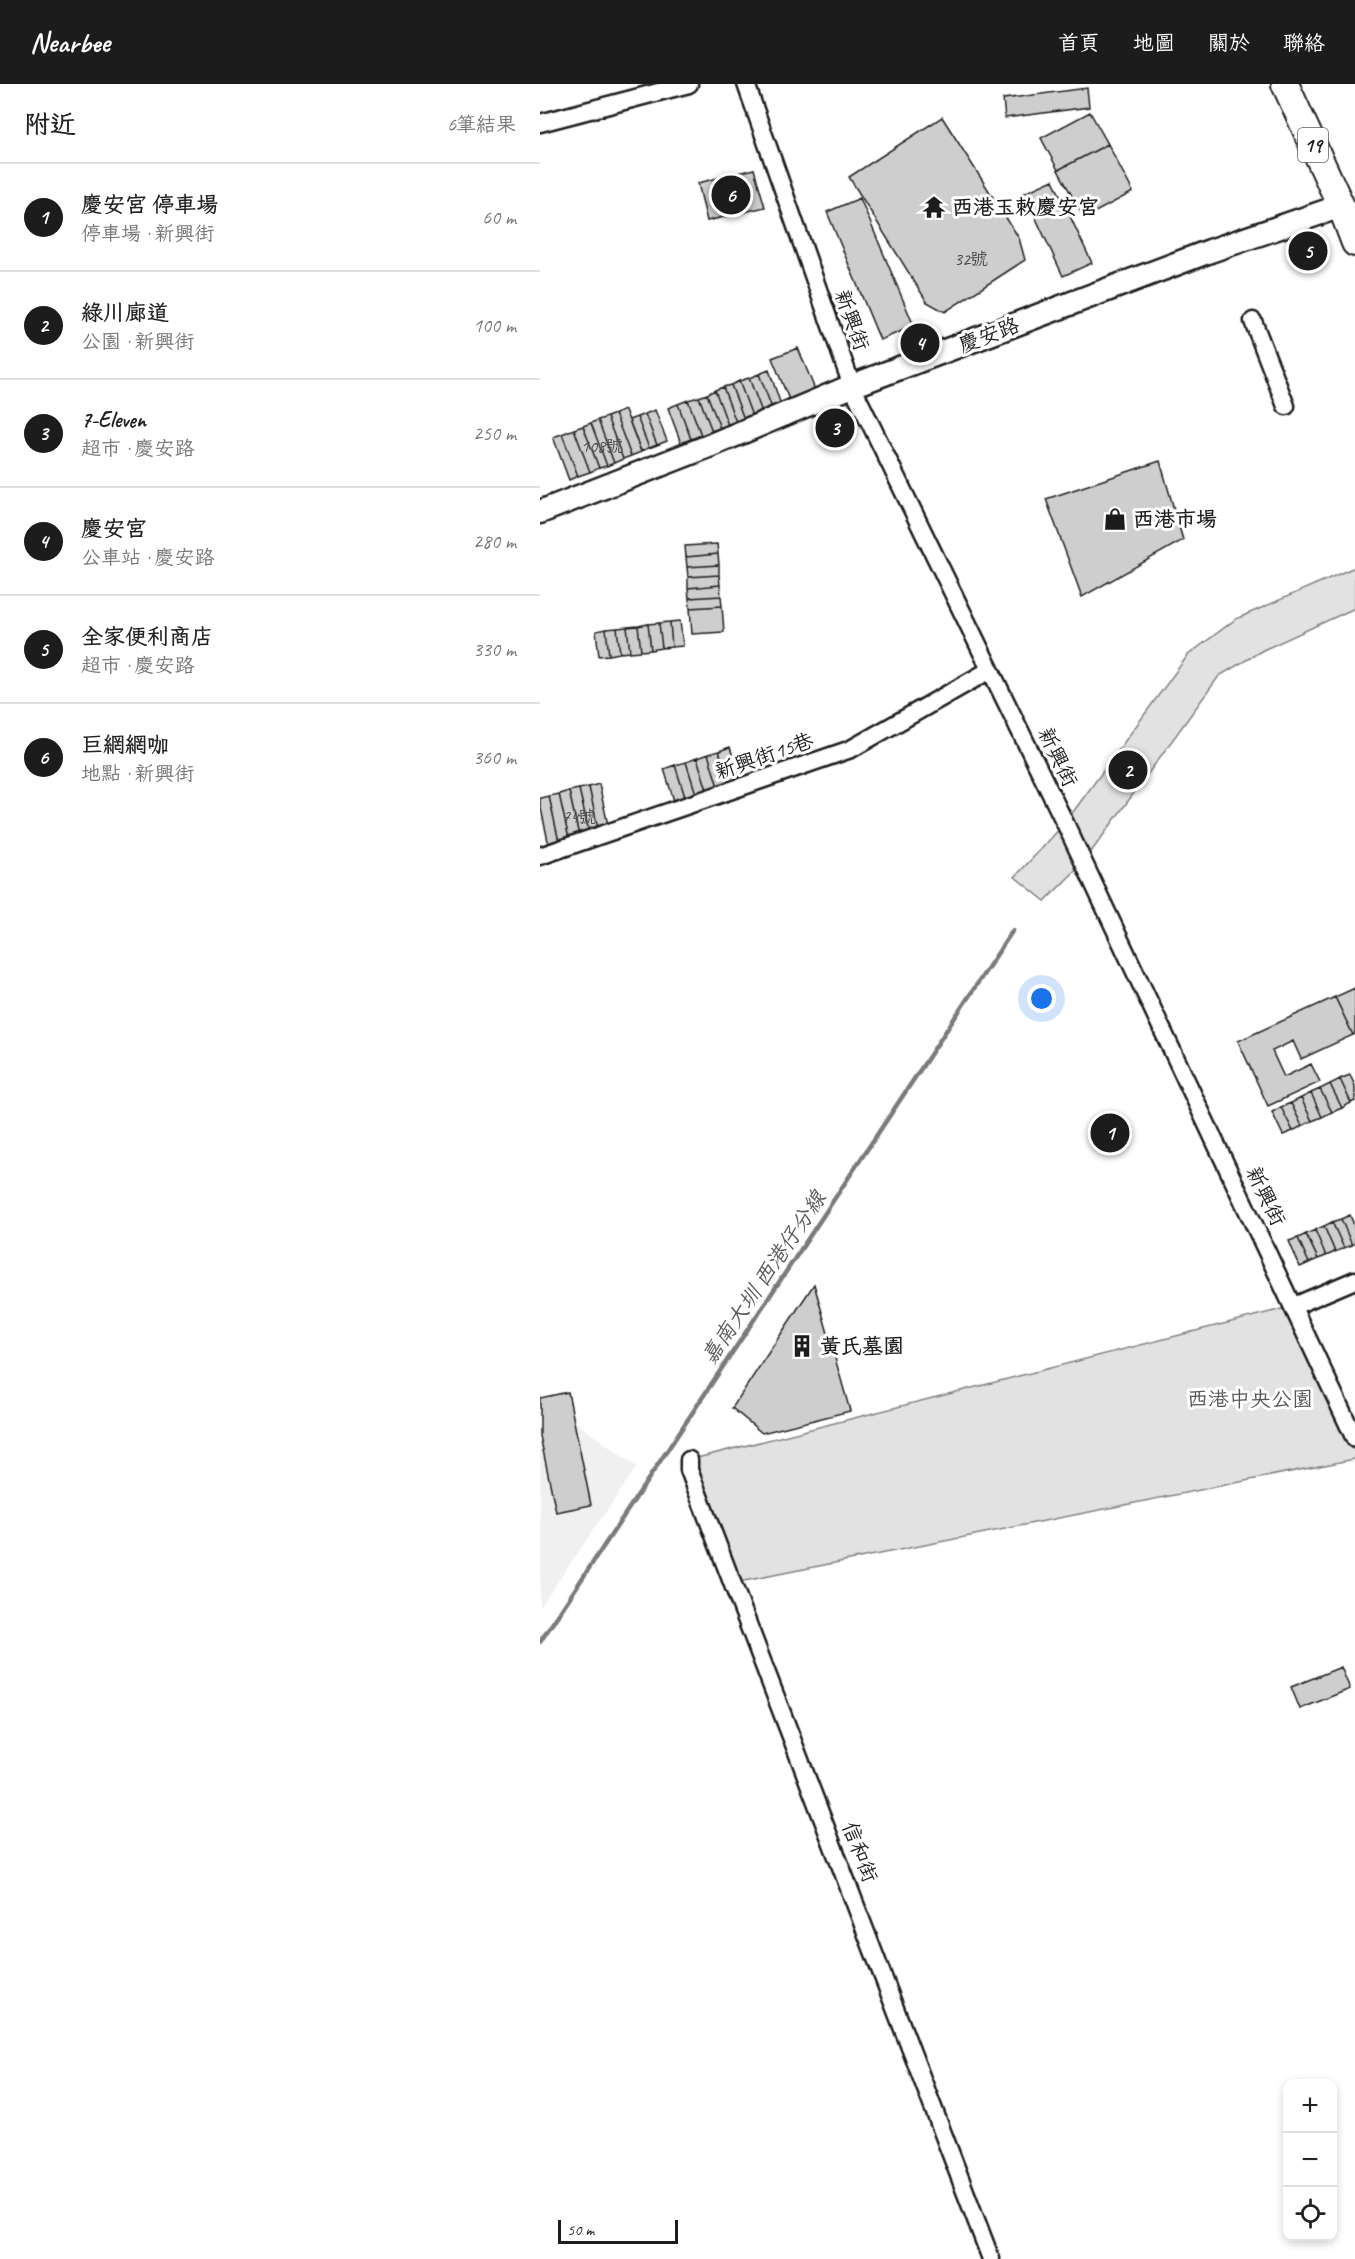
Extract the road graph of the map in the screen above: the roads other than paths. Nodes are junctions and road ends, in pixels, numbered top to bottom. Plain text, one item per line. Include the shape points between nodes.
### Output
1 (690, 84) edge
2 (746, 84) edge
3 (1285, 84) edge
4 (540, 123) edge
5 (1348, 203) edge
6 (1355, 243) edge
7 (1253, 321) dead end
8 (852, 386) junction
9 (1286, 406) dead end
10 (540, 512) edge
11 (990, 670) junction
12 (540, 856) edge
13 (1355, 1280) edge
14 (1294, 1306) junction
15 (1355, 1439) edge
16 (689, 1460) dead end
17 (991, 2259) edge

1 - 4 street
2 - 8 street, 新興街
3 - 5 main road, 19
5 - 6 main road, 19
5 - 8 main road, 慶安路
7 - 9 street
8 - 10 main road, 慶安路
8 - 11 street, 新興街
11 - 12 street, 新興街15巷 via 852,749
11 - 14 street, 新興街
13 - 14 street
14 - 15 street, 新興街
16 - 17 street, 信和街 via 689,1470

